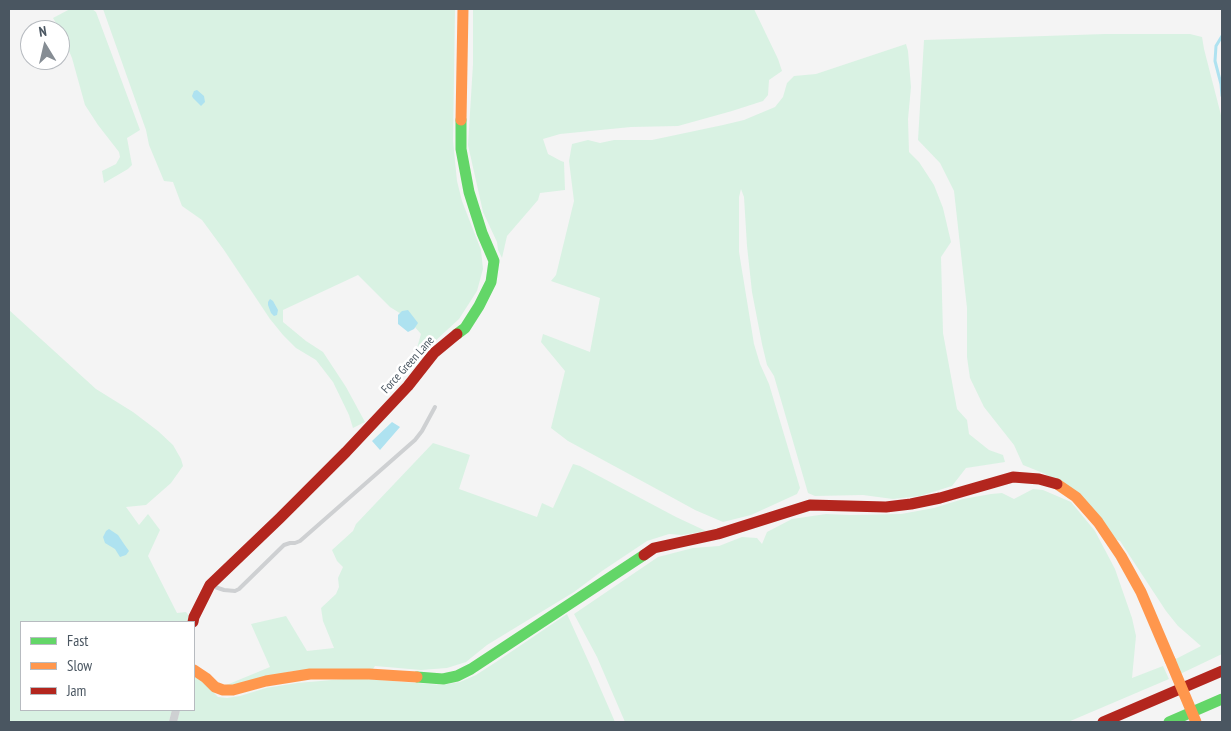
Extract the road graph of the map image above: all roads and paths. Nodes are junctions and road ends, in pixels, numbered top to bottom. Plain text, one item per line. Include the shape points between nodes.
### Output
1 (463, 9) edge
2 (435, 407) dead end
3 (210, 585) junction
4 (193, 621) edge
5 (195, 671) edge
6 (1222, 671) edge
7 (1222, 699) edge
8 (1103, 722) edge
9 (1169, 722) edge
10 (1196, 722) edge

1 - 3 main road, Force Green Lane via 461,149 471,201 494,260 491,282 465,328 434,353 346,452
2 - 3 lane via 415,440 300,541 284,545 235,591
3 - 4 main road, Force Green Lane
5 - 10 main road, bridge via 223,690 310,674 443,679 457,676 654,548 718,534 810,505 911,504 1013,477 1057,484 1076,497 1098,522 1141,592
6 - 8 main road
7 - 9 main road

